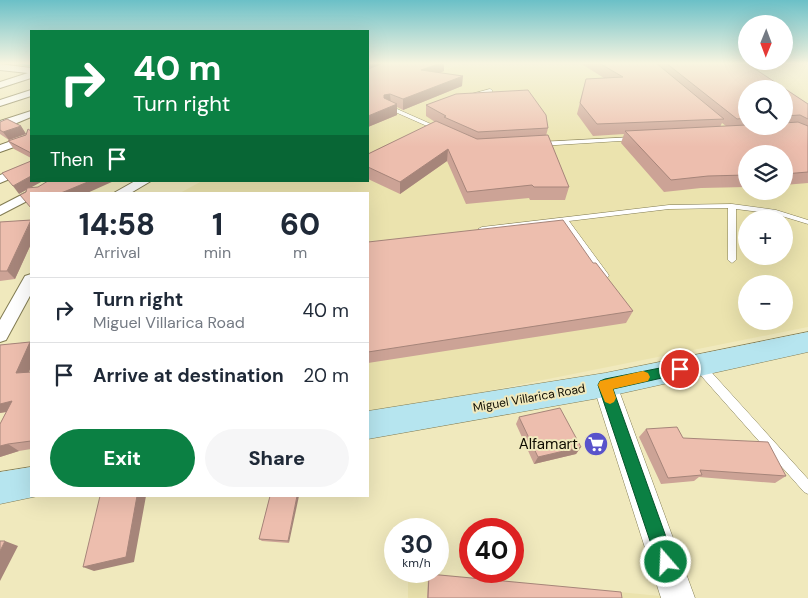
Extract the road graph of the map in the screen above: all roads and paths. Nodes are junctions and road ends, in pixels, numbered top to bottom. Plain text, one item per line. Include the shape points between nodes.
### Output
1 (490, 91) edge
2 (30, 93) edge
3 (466, 97) edge
4 (0, 103) edge
5 (388, 107) edge
6 (30, 114) edge
7 (0, 125) edge
8 (444, 132) edge
9 (30, 137) edge
10 (641, 138) edge
11 (534, 144) edge
12 (0, 149) edge
13 (30, 166) edge
14 (0, 179) edge
15 (143, 182) edge
16 (122, 192) edge
17 (30, 195) edge
18 (732, 206) junction
19 (0, 211) edge
20 (564, 219) junction
21 (808, 222) edge
22 (476, 230) edge
23 (732, 260) dead end
24 (608, 281) edge
25 (30, 282) edge
26 (0, 335) edge
27 (808, 342) edge
28 (698, 365) junction
29 (605, 385) junction
30 (369, 425) edge
31 (30, 483) edge
32 (0, 488) edge
33 (808, 488) edge
34 (678, 598) edge

1 - 3 lane
2 - 4 street
5 - 8 lane via 415,116
6 - 7 street
9 - 12 street
10 - 11 lane
13 - 14 street
15 - 16 street
17 - 19 street
18 - 20 lane via 669,207
18 - 21 lane via 776,212
18 - 23 lane
20 - 22 lane
20 - 24 lane
25 - 26 street
27 - 28 main road, Miguel Villarica Road
28 - 29 main road, Miguel Villarica Road
28 - 33 lane
29 - 30 main road, Miguel Villarica Road
29 - 34 street
31 - 32 main road

